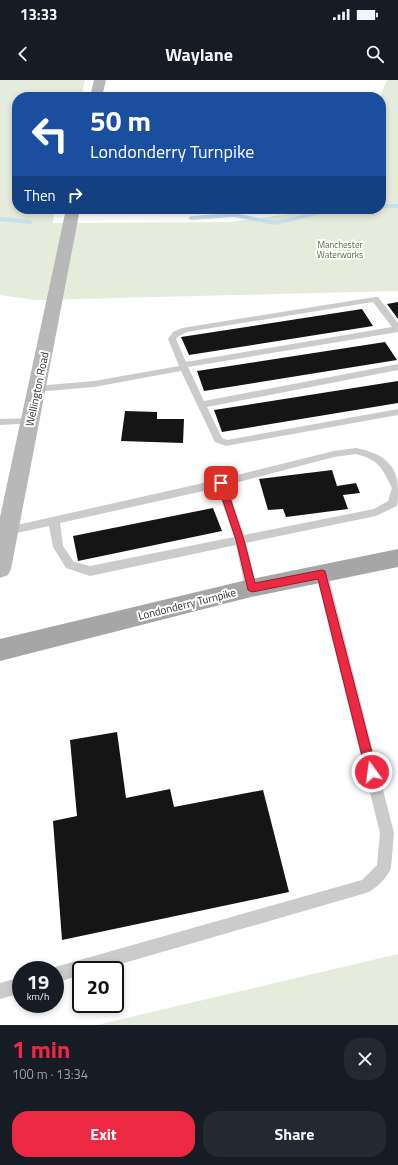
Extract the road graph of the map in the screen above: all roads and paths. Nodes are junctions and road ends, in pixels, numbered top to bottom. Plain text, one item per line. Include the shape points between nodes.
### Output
1 (100, 80) edge
2 (97, 92) edge
3 (72, 214) edge
4 (398, 329) edge
5 (183, 367) junction
6 (398, 367) edge
7 (36, 389) junction
8 (201, 405) junction
9 (398, 412) edge
10 (30, 421) junction
11 (0, 422) edge
12 (221, 483) junction
13 (54, 521) junction
14 (8, 531) junction
15 (240, 540) junction
16 (398, 558) edge
17 (0, 569) edge
18 (322, 574) junction
19 (252, 588) junction
20 (0, 650) edge
21 (64, 972) edge
22 (12, 988) edge
23 (0, 991) edge

1 - 2 main road
3 - 7 main road, Wellington Road
4 - 5 lane
4 - 5 lane via 375,298 192,329 176,334 172,339
5 - 7 lane via 94,384
5 - 8 lane
6 - 8 lane
7 - 10 main road, Wellington Road
8 - 9 lane via 218,440 226,443
10 - 11 lane
10 - 14 main road, Wellington Road
12 - 13 lane
12 - 15 lane
12 - 15 lane via 334,454 356,451 372,455 384,465 397,488 393,503 376,512
13 - 14 lane
13 - 15 lane via 58,547 70,565 90,572
14 - 17 main road, Wellington Road
15 - 19 lane
16 - 18 main road, Londonderry Turnpike
18 - 19 main road, Londonderry Turnpike
18 - 21 lane via 387,833 384,868 366,886
19 - 20 main road, Londonderry Turnpike
22 - 23 lane

